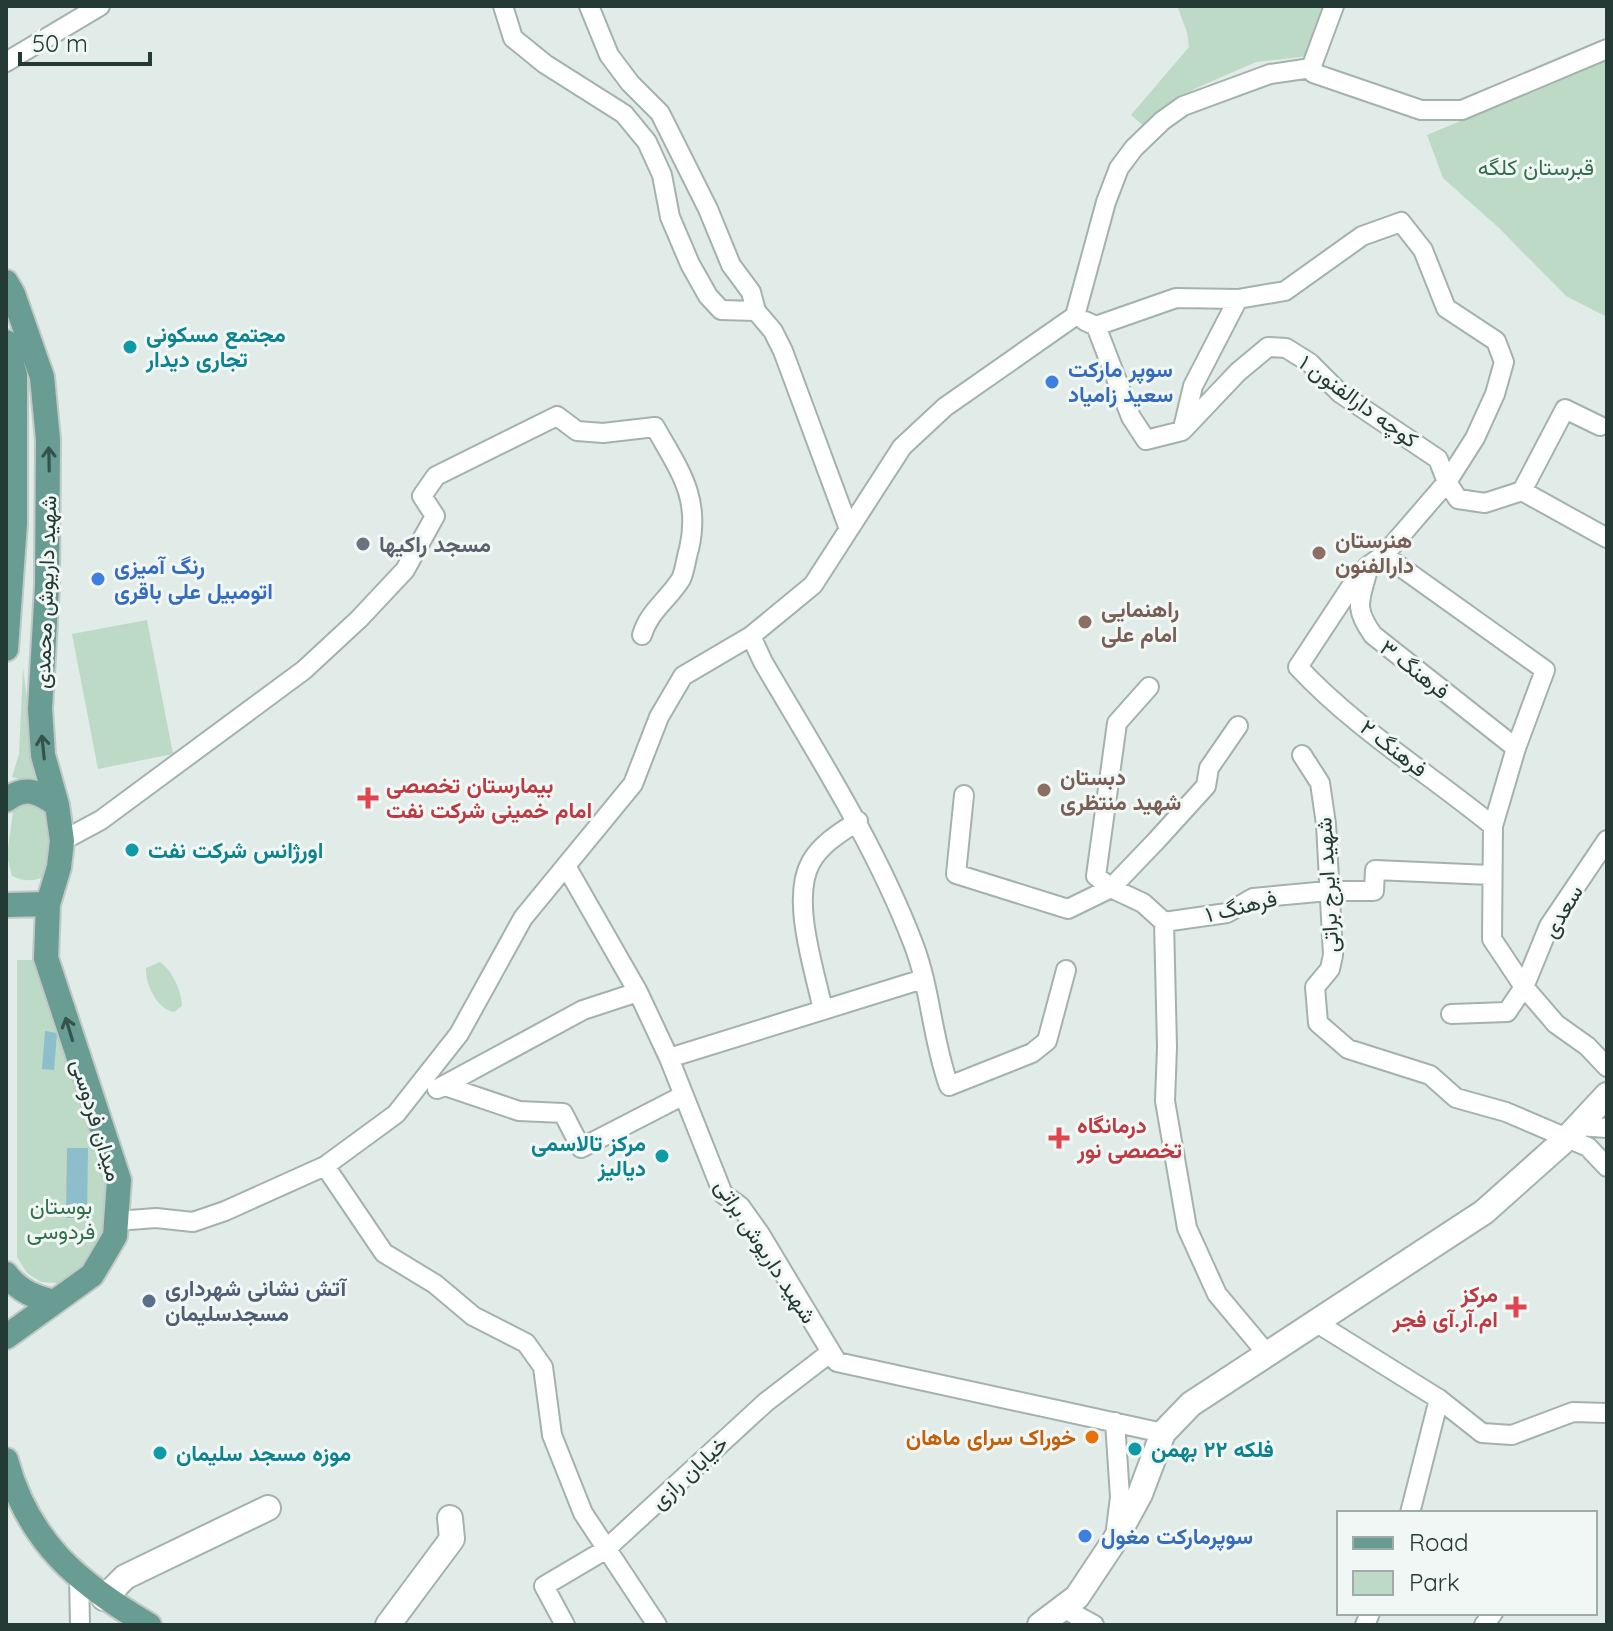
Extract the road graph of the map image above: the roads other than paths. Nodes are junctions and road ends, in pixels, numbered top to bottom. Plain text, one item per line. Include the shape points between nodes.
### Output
1 (100, 6) edge
2 (503, 6) edge
3 (589, 6) edge
4 (1334, 6) edge
5 (1607, 49) edge
6 (6, 62) edge
7 (1311, 68) junction
8 (6, 282) edge
9 (1238, 299) junction
10 (756, 311) junction
11 (1075, 316) junction
12 (1096, 326) junction
13 (6, 342) edge
14 (1600, 426) dead end
15 (1182, 431) junction
16 (1447, 482) junction
17 (1522, 491) junction
18 (849, 529) junction
19 (1607, 538) edge
20 (1376, 561) junction
21 (642, 635) dead end
22 (751, 636) junction
23 (6, 649) edge
24 (1149, 687) dead end
25 (1238, 726) dead end
26 (1516, 748) junction
27 (1302, 755) dead end
28 (964, 795) dead end
29 (6, 800) edge
30 (57, 805) junction
31 (858, 821) junction
32 (1493, 826) junction
33 (1607, 840) edge
34 (62, 841) junction
35 (566, 866) junction
36 (1490, 875) junction
37 (1111, 888) junction
38 (1328, 891) junction
39 (48, 904) junction
40 (6, 905) edge
41 (1164, 922) junction
42 (1066, 970) dead end
43 (923, 979) junction
44 (1524, 987) junction
45 (638, 992) junction
46 (823, 1010) junction
47 (1451, 1014) dead end
48 (669, 1058) junction
49 (1607, 1067) edge
50 (437, 1089) junction
51 (1607, 1095) edge
52 (682, 1096) junction
53 (396, 1114) junction
54 (1607, 1128) edge
55 (1573, 1132) junction
56 (325, 1166) junction
57 (1607, 1167) edge
58 (116, 1221) junction
59 (6, 1274) edge
60 (54, 1302) junction
61 (1317, 1323) junction
62 (6, 1337) edge
63 (831, 1352) junction
64 (1268, 1355) junction
65 (1439, 1399) junction
66 (1607, 1413) edge
67 (1115, 1422) junction
68 (1163, 1433) junction
69 (6, 1460) edge
70 (268, 1508) dead end
71 (1411, 1511) edge
72 (450, 1518) dead end
73 (1115, 1540) junction
74 (605, 1550) junction
75 (79, 1576) junction
76 (104, 1598) junction
77 (1063, 1608) junction
78 (80, 1625) edge
79 (149, 1625) edge
80 (388, 1625) edge
81 (565, 1625) edge
82 (657, 1625) edge
83 (1040, 1625) edge
84 (1094, 1625) edge

1 - 6 street
2 - 10 street via 513,38 624,114 647,142 665,187 670,217 708,296 721,310
3 - 10 street via 609,55 660,113
4 - 7 street
5 - 7 street via 1462,110 1421,110
7 - 11 street via 1270,74 1183,106 1134,148 1119,168 1106,202
30 -> 8 main road, شهید داریوش محمدی via 43,755 40,709 49,460 42,377
9 - 12 street via 1176,298
9 - 15 street via 1193,386
9 - 16 street via 1285,291 1362,236 1401,222 1423,250 1446,308 1496,341 1504,362 1475,438
10 - 18 street via 783,351
11 - 12 street
11 - 18 street via 945,407 902,447
12 - 15 street via 1131,417 1146,440
13 - 23 main road, شهید داریوش محمدی via 15,375 15,523
14 - 17 street via 1565,409
15 - 16 street, کوچه دارالفنون ۱ via 1268,347 1286,348 1340,393 1438,459
16 - 17 street via 1458,499 1485,503
16 - 20 street
17 - 19 street
18 - 22 street via 813,585
20 - 26 street, فرهنگ ۳ via 1359,607 1373,635
20 - 26 street via 1545,670
20 - 32 street, فرهنگ ۲ via 1354,582 1298,667 1364,726
21 - 34 street via 646,620 682,578 693,502 655,427 577,431 557,416 436,476 422,496 435,516 405,570 359,619 304,670 101,820
22 - 31 street
22 - 35 street via 683,676 659,717 633,784
24 - 37 street via 1117,723 1096,876
25 - 37 street via 1209,768 1206,786
26 - 32 street
27 - 38 street, شهید ایرج براتی via 1320,783
28 - 37 street via 956,874 1068,909
29 - 30 main road via 26,790 38,791
30 - 34 main road, شهید داریوش محمدی
31 - 43 street via 914,945
31 - 46 street via 830,839 810,863 804,885 803,915
32 - 36 street
33 - 44 street, سعدی via 1549,926
34 - 39 main road, شهید داریوش محمدی
35 - 45 street, شهید داریوش براتی
35 - 53 street via 523,918 459,1034
36 - 38 street, فرهنگ ۱ via 1375,870 1374,891
36 - 44 street via 1492,939
37 - 41 street via 1143,903
38 - 41 street, فرهنگ ۱ via 1253,898 1227,913
38 - 55 street, شهید ایرج براتی via 1333,955 1330,969 1315,987 1318,1023 1348,1049 1430,1075 1456,1098
39 - 40 main road
58 -> 39 main road, میدان فردوسی via 119,1180 46,958
41 - 64 street via 1165,1101 1187,1228 1217,1294
42 - 43 street via 1047,1041 1032,1053 949,1086 938,1058
43 - 46 street
44 - 47 street via 1507,1012
44 - 49 street via 1556,1024
45 - 48 street, شهید داریوش براتی
45 - 50 street via 583,1010
46 - 48 street
48 - 52 street, شهید داریوش براتی
50 - 52 street via 445,1086 519,1111 563,1113 581,1148
50 - 53 street
51 - 55 street
52 - 63 street, شهید داریوش براتی via 723,1194 740,1206 760,1234
53 - 56 street
54 - 55 street
55 - 57 street
55 - 61 street via 1484,1212
56 - 58 street via 193,1222
56 - 74 street via 384,1253 435,1284 473,1316 526,1343 543,1367 552,1435 583,1513
58 - 60 main road, میدان فردوسی via 115,1236 92,1275
59 - 60 main road via 32,1296
60 - 62 main road, میدان فردوسی
61 - 64 street
61 - 65 street
63 - 67 street via 837,1362
63 - 74 street, خیابان رازی via 766,1402
64 - 68 street via 1191,1404
65 - 66 street via 1482,1433 1512,1435 1573,1412
65 - 71 street
67 - 68 street
67 - 73 street via 1120,1497
68 - 73 street
69 - 75 main road via 15,1493 46,1546
70 - 76 street via 125,1577
72 - 80 street via 452,1539
73 - 77 street via 1077,1597
74 - 81 street, خیابان رازی via 544,1586
74 - 82 street
75 - 76 main road
75 - 78 street
76 - 79 main road
77 - 83 street
77 - 84 street

